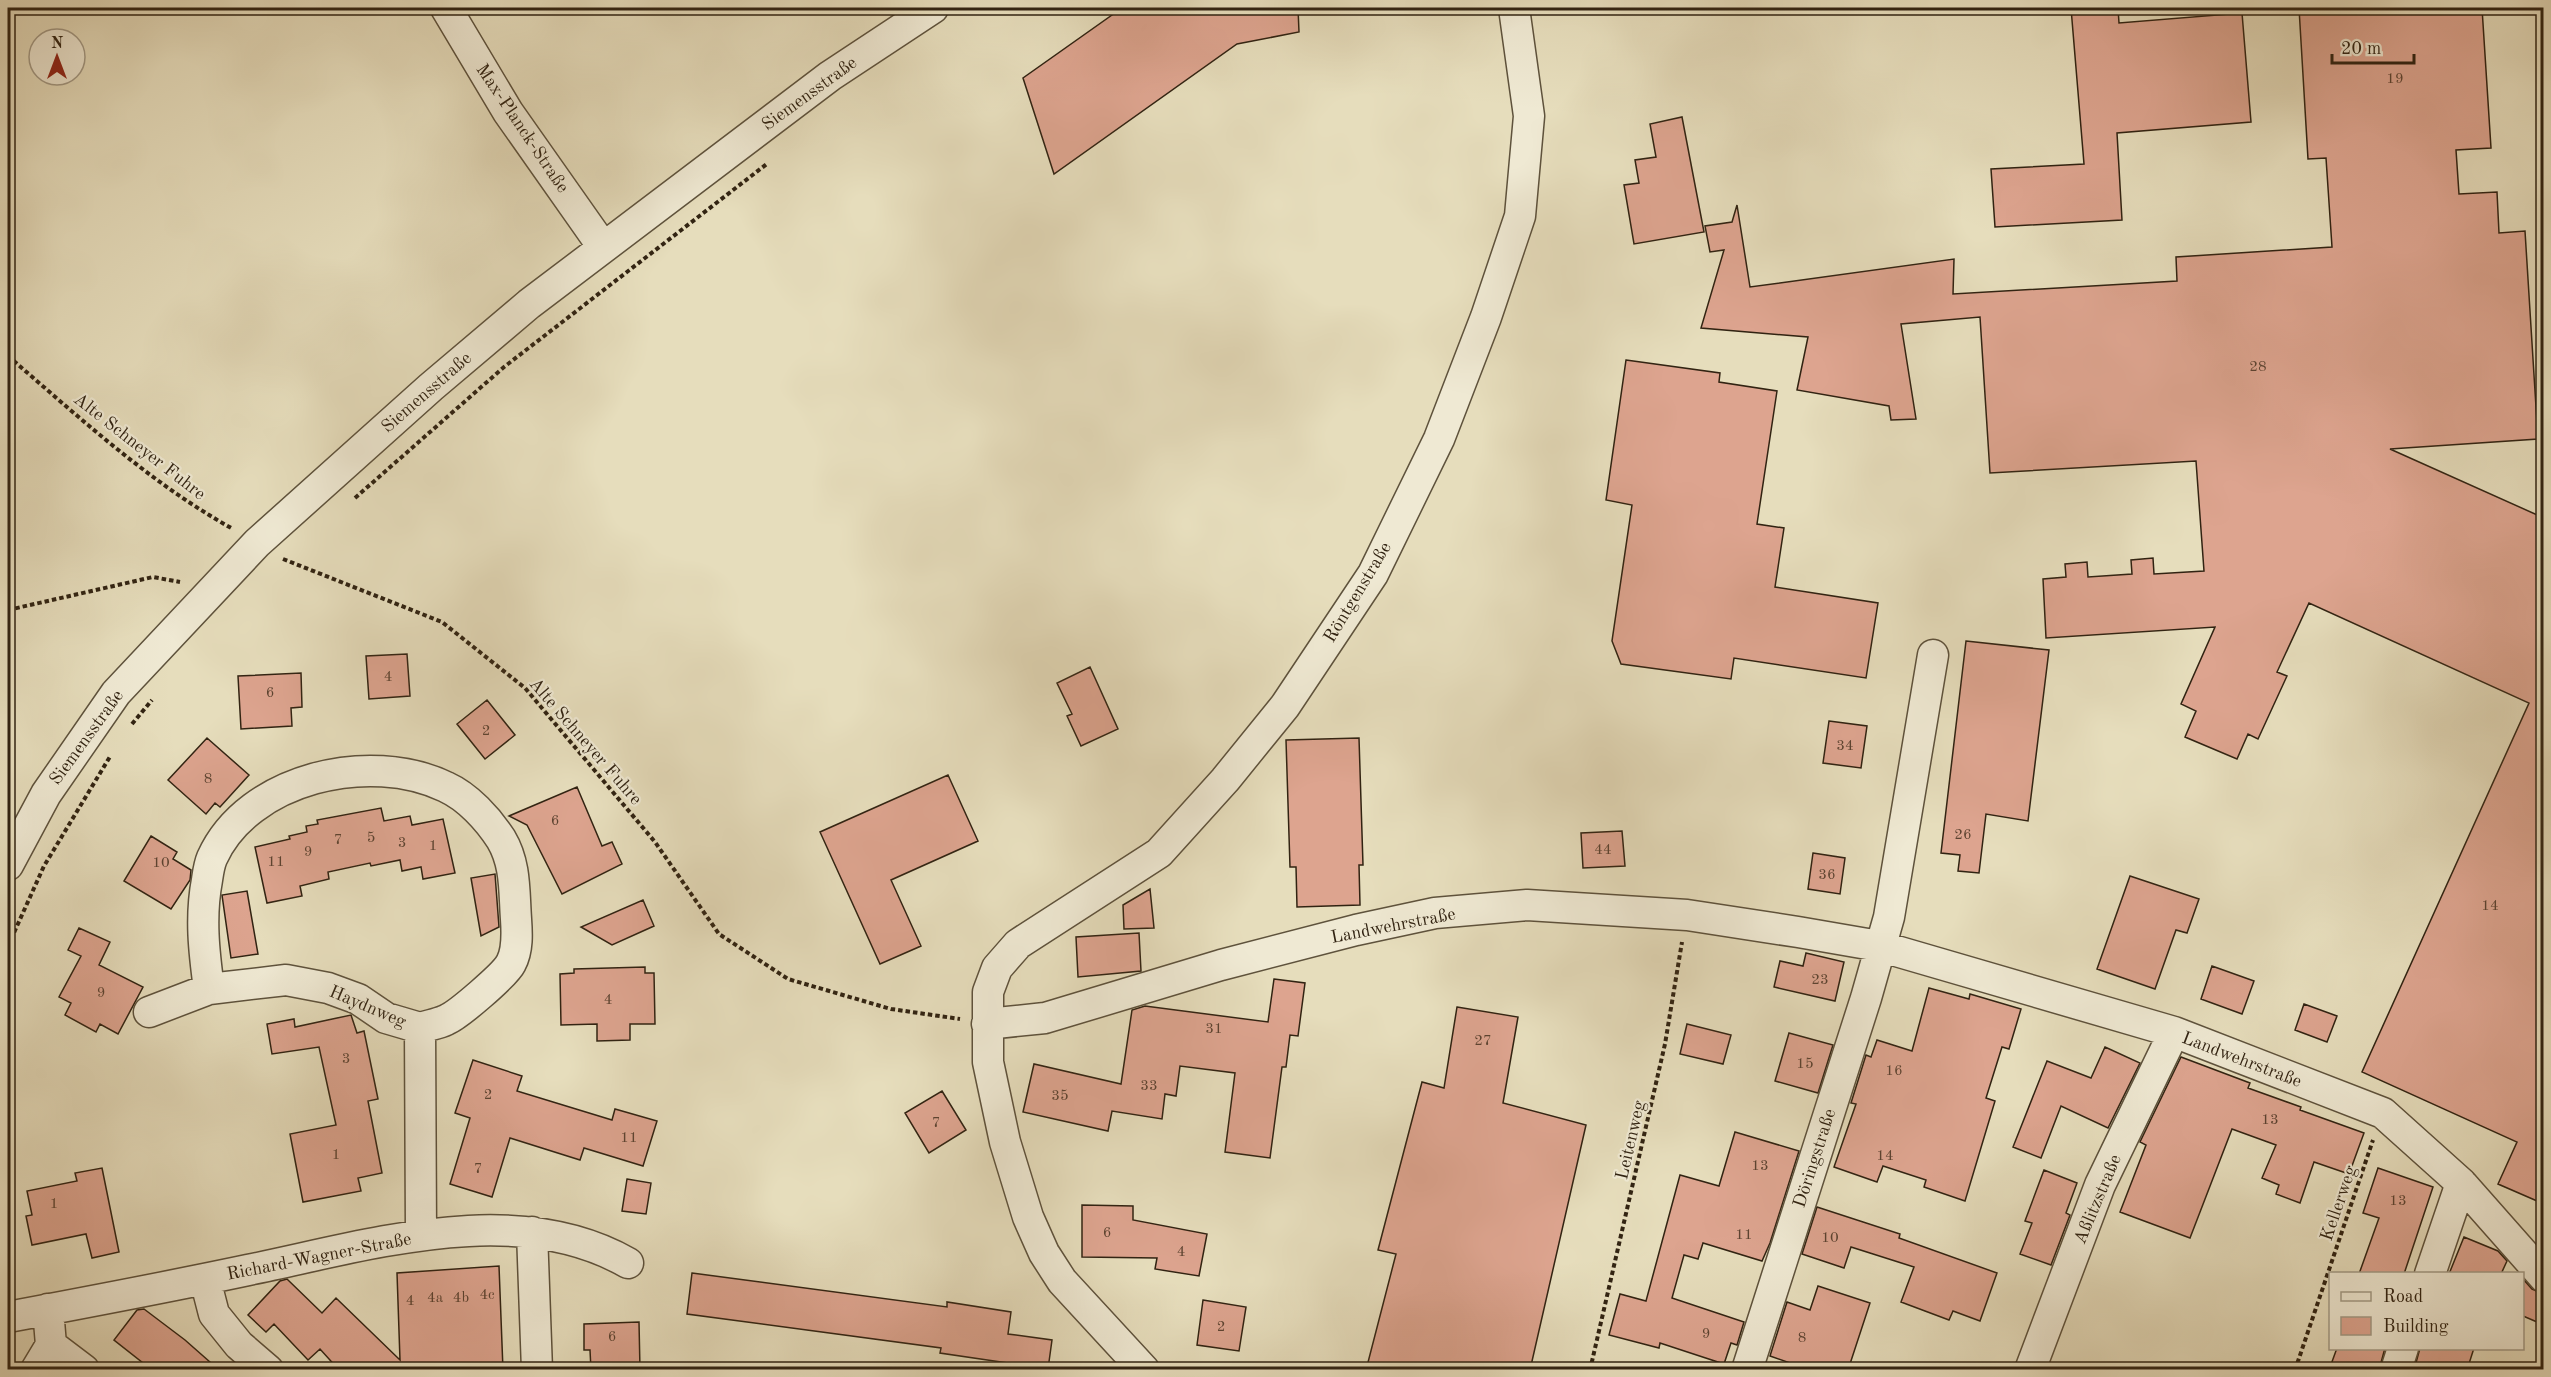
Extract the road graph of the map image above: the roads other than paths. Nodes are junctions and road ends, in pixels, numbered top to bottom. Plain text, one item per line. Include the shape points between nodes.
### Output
1 (446, 8) edge
2 (933, 8) edge
3 (1515, 8) edge
4 (603, 247) junction
5 (1933, 654) dead end
6 (8, 865) edge
7 (1879, 946) junction
8 (209, 989) junction
9 (149, 1012) dead end
10 (987, 1024) junction
11 (420, 1028) junction
12 (2174, 1032) junction
13 (2461, 1183) junction
14 (532, 1232) junction
15 (421, 1235) junction
16 (628, 1263) dead end
17 (2431, 1272) edge
18 (2544, 1277) edge
19 (205, 1279) junction
20 (48, 1310) junction
21 (8, 1317) edge
22 (2402, 1350) edge
23 (44, 1357) edge
24 (84, 1370) edge
25 (268, 1370) edge
26 (537, 1370) edge
27 (1144, 1370) edge
28 (1747, 1370) edge
29 (2030, 1370) edge
30 (2396, 1370) edge

1 - 4 street, Max-Planck-Straße via 508,112
2 - 4 street, Siemensstraße via 830,76
3 - 10 street, Röntgenstraße via 1529,116 1520,216 1438,439 1373,574 1285,705 1159,853 1018,944 997,968 988,992
4 - 6 street, Siemensstraße via 431,387 257,543 212,589 116,693 46,794
5 - 7 street via 1889,917
7 - 10 street, Landwehrstraße via 1687,915 1527,905 1435,913 1232,962 1045,1018
7 - 12 street, Landwehrstraße
7 - 28 street, Döringstraße via 1866,998
8 - 9 street, Haydnweg
8 - 11 street, Haydnweg via 286,980 328,988 358,999 386,1018
8 - 11 street, Haydnweg via 202,937 203,899 211,860 228,831 259,803 286,787 330,774 366,771 413,776 445,786 470,802 501,839 512,864 517,940 511,964 483,991 448,1019
10 - 27 street, Röntgenstraße via 988,1062 1005,1142 1044,1253 1062,1281
11 - 15 street, Haydnweg
12 - 13 street, Landwehrstraße via 2383,1113
12 - 29 street, Aßlitzstraße via 2100,1185
13 - 17 street
13 - 18 street, Landwehrstraße
14 - 15 street, Richard-Wagner-Straße
14 - 16 street, Richard-Wagner-Straße via 579,1240
14 - 26 street
15 - 19 street, Richard-Wagner-Straße
19 - 20 street, Richard-Wagner-Straße
19 - 25 street via 214,1314 239,1345
20 - 21 street, Richard-Wagner-Straße
20 - 23 street
22 - 30 street
23 - 24 street

